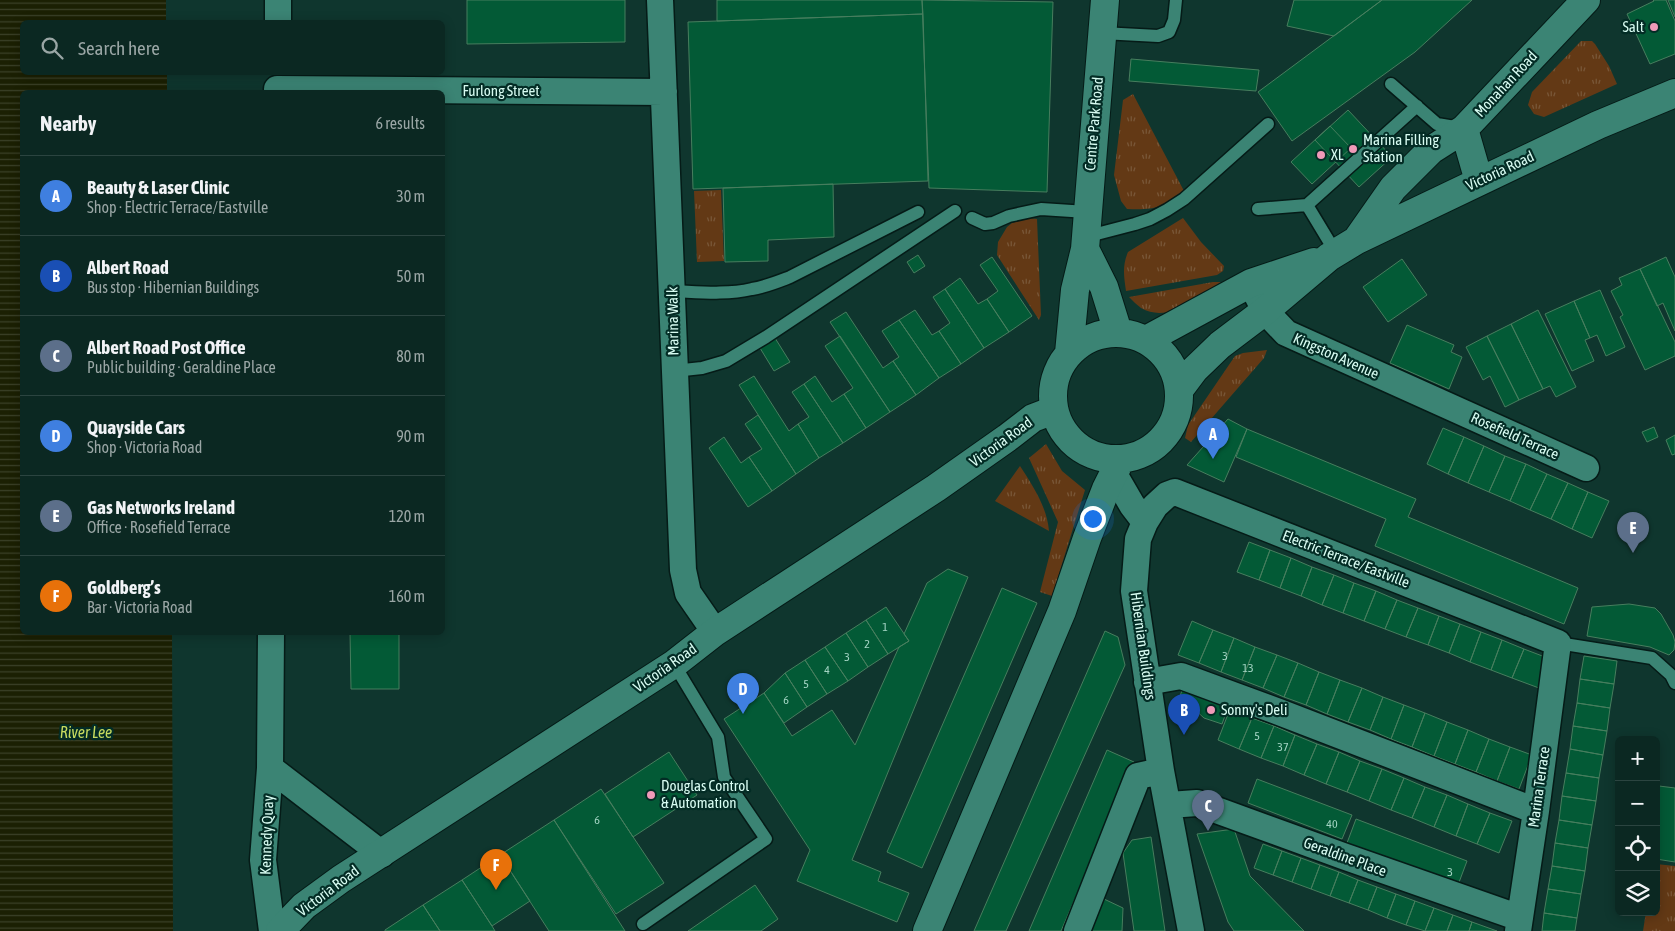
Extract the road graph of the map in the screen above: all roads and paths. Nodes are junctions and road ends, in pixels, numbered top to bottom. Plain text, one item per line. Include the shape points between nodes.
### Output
1 (278, 0) edge
2 (660, 0) edge
3 (1105, 0) edge
4 (1176, 0) edge
5 (1586, 0) edge
6 (278, 20) edge
7 (1102, 33) junction
8 (1391, 84) dead end
9 (277, 85) edge
10 (664, 92) junction
11 (1675, 93) edge
12 (1417, 106) junction
13 (1268, 124) dead end
14 (1464, 129) junction
15 (1479, 181) junction
16 (1307, 205) junction
17 (1258, 209) dead end
18 (955, 211) dead end
19 (918, 212) dead end
20 (972, 218) dead end
21 (1086, 233) junction
22 (1340, 250) junction
23 (1250, 283) junction
24 (673, 291) junction
25 (1265, 311) junction
26 (1118, 332) junction
27 (1146, 340) junction
28 (1069, 353) junction
29 (674, 371) junction
30 (1179, 390) junction
31 (1443, 404) joint
32 (1054, 410) junction
33 (1118, 467) junction
34 (1586, 468) dead end
35 (1145, 522) junction
36 (715, 632) junction
37 (271, 635) edge
38 (1558, 643) junction
39 (674, 664) junction
40 (1147, 682) junction
41 (1675, 683) edge
42 (270, 768) junction
43 (1161, 771) junction
44 (1168, 805) junction
45 (1536, 811) junction
46 (382, 854) junction
47 (643, 924) dead end
48 (1519, 925) edge
49 (1193, 926) edge
50 (272, 931) edge
51 (280, 931) edge
52 (926, 931) edge
53 (1077, 931) edge

1 - 6 street
2 - 10 street, Marina Walk
3 - 7 street, Centre Park Road
4 - 7 lane via 1169,32 1158,36
5 - 14 street, Monahan Road
7 - 21 street, Centre Park Road
8 - 12 lane
9 - 10 street, Furlong Street
10 - 24 street, Marina Walk
11 - 15 street, Victoria Road
12 - 14 lane via 1437,124
12 - 16 lane
13 - 21 lane via 1184,199 1167,210 1135,224
14 - 15 street, Monahan Road
14 - 22 street via 1431,150 1393,188
15 - 22 street, Victoria Road
16 - 17 lane
16 - 22 lane
18 - 29 lane via 726,361
19 - 24 lane via 769,285 734,292
20 - 21 lane via 985,224 994,223 1008,216 1041,209
21 - 26 street
21 - 28 street, Centre Park Road via 1075,290
22 - 23 street, Victoria Road
22 - 25 street, Victoria Road
23 - 25 street, Kingston Avenue
23 - 27 street, Victoria Road
24 - 29 street, Marina Walk
25 - 30 street, Victoria Road via 1220,345
25 - 31 street, Kingston Avenue via 1286,334
26 - 27 street
26 - 28 street via 1099,334 1083,341
27 - 30 street via 1164,355 1174,370
28 - 32 street via 1058,370 1052,390
29 - 36 street, Marina Walk via 683,570 688,593
30 - 33 street via 1172,425 1160,441
31 - 34 street, Rosefield Terrace
32 - 33 street via 1062,430 1077,446
32 - 36 street, Victoria Road via 1033,418 936,488
33 - 35 street via 1132,505
33 - 52 street via 1106,489 1062,611
35 - 38 street, Electric Terrace/Eastville via 1167,494 1175,492
35 - 40 street, Hibernian Buildings via 1138,539 1134,590
36 - 39 street, Victoria Road
37 - 42 street, Kennedy Quay
38 - 41 lane via 1652,658
38 - 45 street, Marina Terrace
39 - 46 street, Victoria Road
39 - 47 lane via 718,737 724,777 766,839
40 - 43 street, Hibernian Buildings
40 - 45 street via 1181,676
42 - 46 street, Kennedy Quay
42 - 50 street, Kennedy Quay via 263,860
43 - 44 street, Hibernian Buildings
43 - 53 street via 1138,776
44 - 48 street, Geraldine Place via 1198,803
44 - 49 street, Hibernian Buildings
45 - 48 street, Marina Terrace
46 - 51 street, Victoria Road via 322,892

